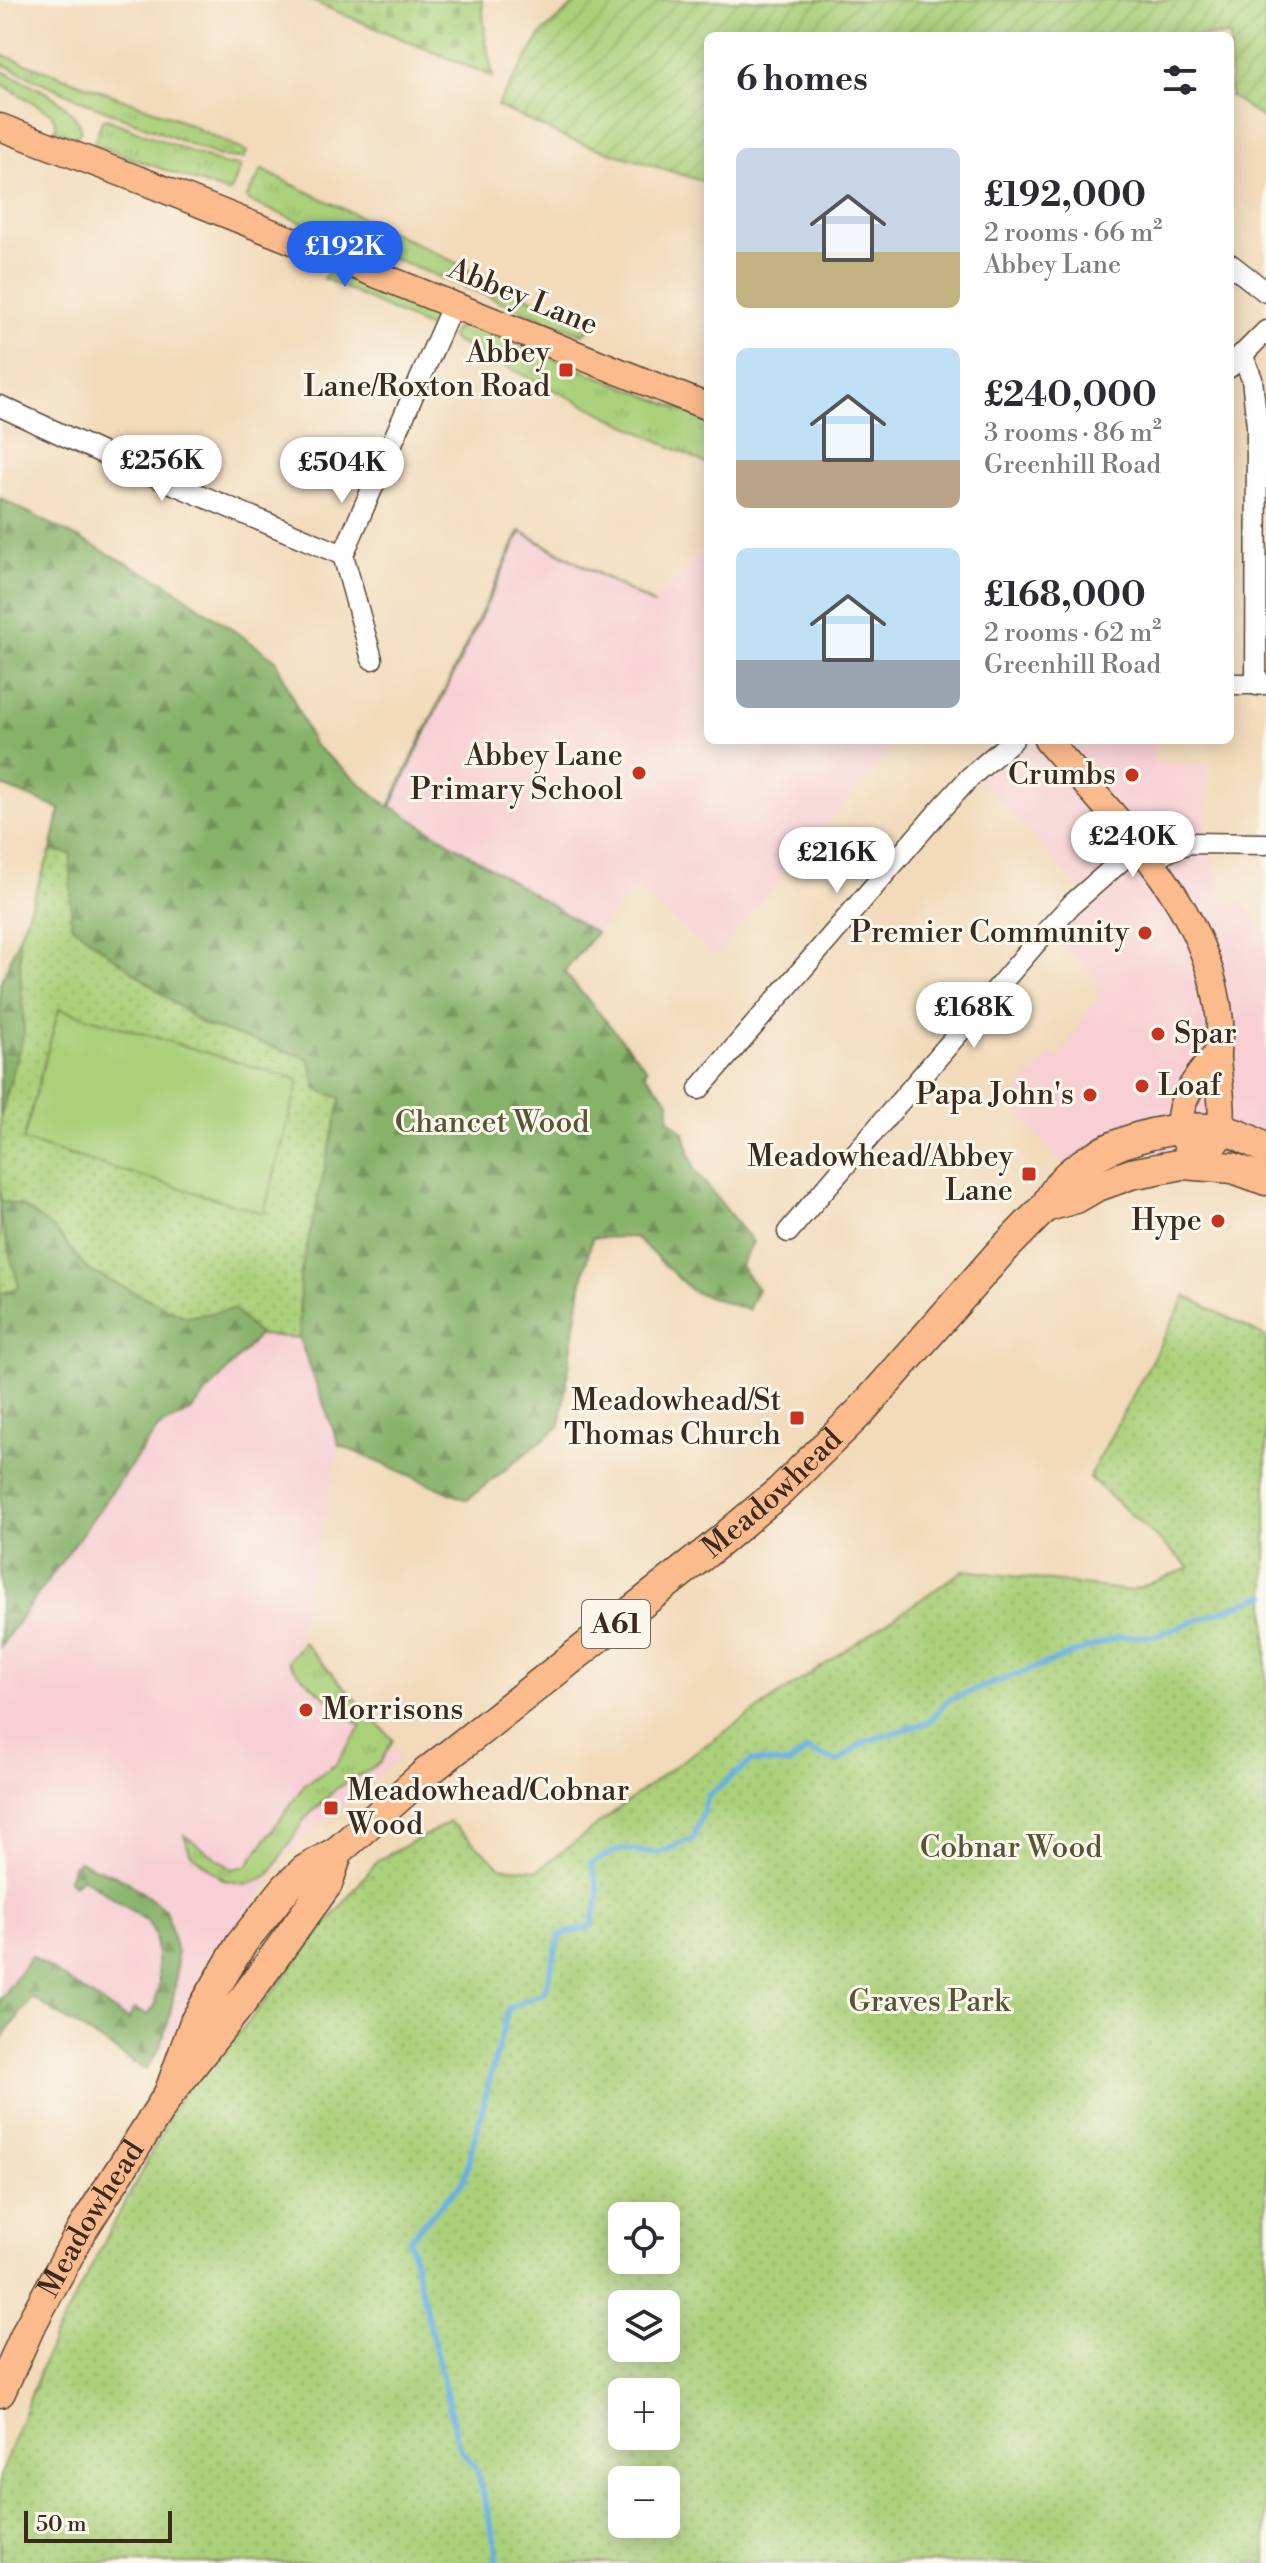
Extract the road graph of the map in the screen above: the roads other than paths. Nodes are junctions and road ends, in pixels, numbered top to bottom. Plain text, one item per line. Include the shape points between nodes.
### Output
1 (0, 127) edge
2 (1234, 267) edge
3 (1266, 292) edge
4 (453, 304) junction
5 (1266, 331) edge
6 (1236, 361) edge
7 (704, 405) edge
8 (0, 406) edge
9 (343, 555) junction
10 (372, 659) dead end
11 (1234, 684) edge
12 (1261, 684) edge
13 (1008, 744) edge
14 (1050, 744) edge
15 (1266, 844) edge
16 (1144, 853) junction
17 (1216, 1055) junction
18 (699, 1089) dead end
19 (1180, 1130) junction
20 (1221, 1130) junction
21 (1266, 1149) edge
22 (1204, 1164) junction
23 (1266, 1180) edge
24 (1045, 1207) junction
25 (788, 1232) dead end
26 (0, 2392) edge

1 - 4 main road, Abbey Lane
2 - 3 street
4 - 7 main road, Abbey Lane
4 - 9 street
5 - 6 street
6 - 12 street via 1252,379 1257,426
8 - 9 street
9 - 10 street
11 - 12 street
13 - 18 street via 939,811
14 - 16 main road
15 - 16 street via 1194,842
16 - 17 main road via 1172,888 1198,939 1220,1021
16 - 25 street via 1072,904 1041,937
17 - 19 main road via 1195,1078
17 - 20 main road
19 - 20 highway, A61
19 - 22 main road
19 - 24 highway, A61 via 1143,1136 1093,1159 1065,1178
20 - 21 highway, A61
20 - 22 main road
22 - 23 highway, A61
22 - 24 highway, Meadowhead / A61 via 1145,1170
24 - 26 highway, Meadowhead / A61 via 861,1411 780,1491 426,1773 338,1851 305,1870 258,1920 195,2022 169,2094 82,2230

